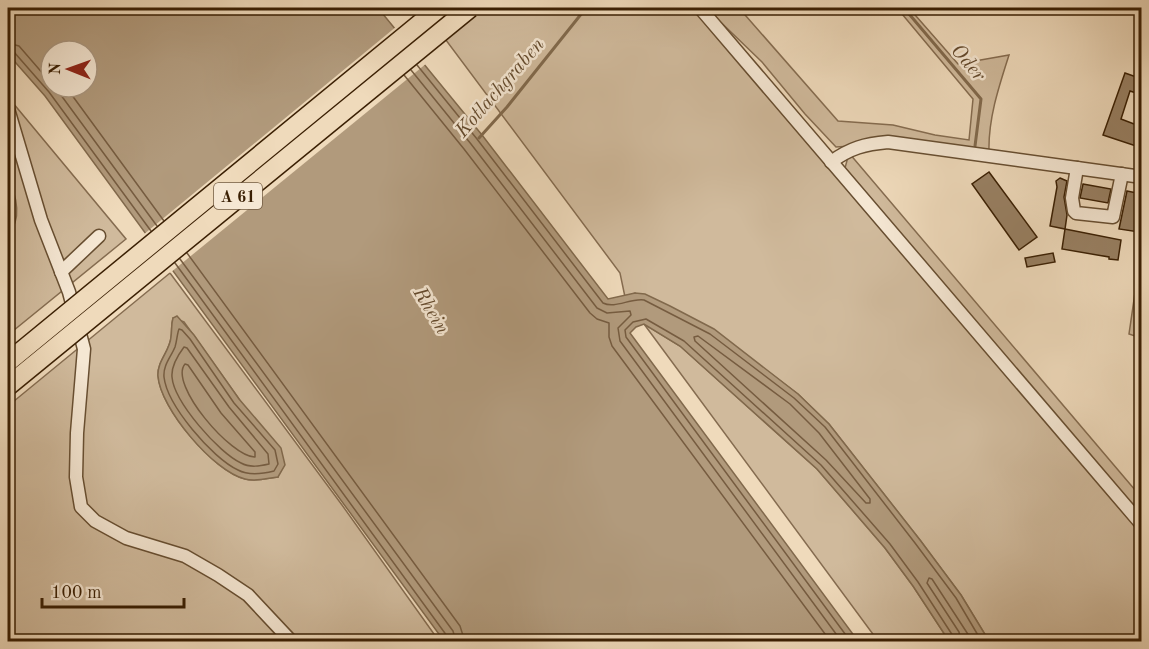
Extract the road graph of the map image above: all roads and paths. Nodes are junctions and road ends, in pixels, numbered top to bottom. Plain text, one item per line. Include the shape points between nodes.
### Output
1 (439, 8) edge
2 (470, 8) edge
3 (700, 8) edge
4 (8, 109) edge
5 (831, 162) junction
6 (1077, 168) junction
7 (1122, 174) junction
8 (1142, 177) edge
9 (99, 236) dead end
10 (61, 272) junction
11 (8, 362) edge
12 (8, 386) edge
13 (1142, 525) edge
14 (292, 642) edge

1 - 11 highway, A 61, bridge
2 - 12 highway, A 61, bridge
3 - 5 street
4 - 10 street
5 - 6 street via 861,145 888,142
5 - 13 street
6 - 7 street
6 - 7 street via 1072,198 1075,212 1113,217
7 - 8 street
9 - 10 street
10 - 14 street via 84,349 76,477 81,507 95,521 126,538 185,556 218,575 248,595

